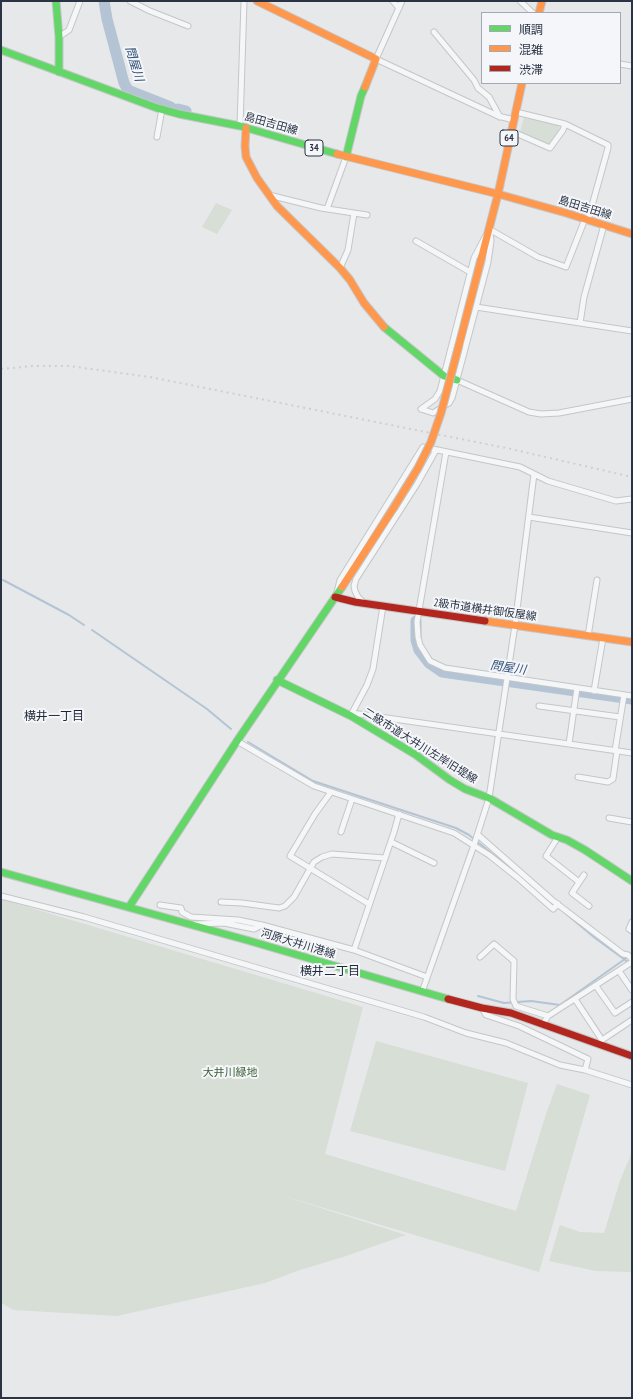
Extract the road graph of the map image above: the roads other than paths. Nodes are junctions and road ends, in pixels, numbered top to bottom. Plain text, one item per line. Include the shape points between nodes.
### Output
1 (56, 1) edge
2 (80, 1) edge
3 (130, 1) edge
4 (244, 1) edge
5 (257, 1) edge
6 (393, 1) edge
7 (402, 1) edge
8 (520, 1) edge
9 (542, 1) edge
10 (399, 8) junction
11 (532, 12) edge
12 (539, 12) edge
13 (188, 26) dead end
14 (434, 32) dead end
15 (59, 37) junction
16 (1, 50) edge
17 (376, 59) junction
18 (621, 64) edge
19 (632, 66) edge
20 (59, 72) junction
21 (522, 84) edge
22 (162, 109) junction
23 (516, 112) junction
24 (500, 117) junction
25 (514, 120) junction
26 (565, 124) junction
27 (243, 127) junction
28 (511, 131) junction
29 (157, 137) dead end
30 (346, 157) junction
31 (498, 194) junction
32 (269, 195) junction
33 (327, 209) junction
34 (354, 213) junction
35 (367, 215) dead end
36 (586, 220) junction
37 (604, 225) junction
38 (489, 229) junction
39 (632, 234) edge
40 (416, 241) dead end
41 (340, 268) junction
42 (470, 272) junction
43 (476, 307) junction
44 (580, 323) junction
45 (632, 331) edge
46 (444, 376) junction
47 (457, 380) junction
48 (632, 399) edge
49 (436, 450) junction
50 (446, 452) junction
51 (534, 474) junction
52 (632, 499) edge
53 (529, 517) junction
54 (632, 533) edge
55 (597, 580) dead end
56 (335, 597) junction
57 (365, 604) junction
58 (382, 606) junction
59 (418, 611) junction
60 (515, 625) junction
61 (588, 636) junction
62 (603, 638) junction
63 (632, 642) edge
64 (507, 678) junction
65 (277, 680) junction
66 (577, 688) junction
67 (594, 690) junction
68 (624, 695) junction
69 (632, 696) edge
70 (539, 706) dead end
71 (574, 710) junction
72 (352, 715) junction
73 (620, 717) junction
74 (498, 734) junction
75 (237, 741) junction
76 (569, 744) junction
77 (616, 751) junction
78 (632, 753) edge
79 (578, 778) dead end
80 (330, 792) junction
81 (489, 798) junction
82 (352, 799) junction
83 (399, 814) junction
84 (609, 818) dead end
85 (632, 822) edge
86 (341, 832) dead end
87 (478, 836) junction
88 (558, 837) junction
89 (391, 842) junction
90 (474, 845) junction
91 (385, 858) junction
92 (434, 863) dead end
93 (510, 863) junction
94 (310, 868) junction
95 (506, 868) junction
96 (1, 872) edge
97 (584, 876) dead end
98 (632, 881) edge
99 (579, 882) junction
100 (1, 896) edge
101 (221, 902) dead end
102 (369, 904) junction
103 (558, 904) junction
104 (160, 905) dead end
105 (589, 906) dead end
106 (129, 907) junction
107 (632, 922) edge
108 (188, 924) junction
109 (262, 925) junction
110 (632, 931) edge
111 (354, 950) junction
112 (480, 957) dead end
113 (632, 958) edge
114 (631, 964) edge
115 (619, 971) junction
116 (427, 977) junction
117 (596, 986) junction
118 (632, 990) edge
119 (422, 992) junction
120 (575, 999) junction
121 (632, 1002) edge
122 (482, 1008) junction
123 (548, 1016) junction
124 (632, 1020) edge
125 (543, 1024) junction
126 (632, 1056) edge
127 (584, 1070) junction
128 (632, 1085) edge

1 - 15 street
2 - 15 street via 69,30
3 - 13 street
4 - 27 street
5 - 17 street
6 - 10 street
7 - 10 street
8 - 11 street
9 - 12 street
10 - 17 street
14 - 24 street via 478,88 489,97
15 - 20 street
16 - 20 street, 島田吉田線 / 34
17 - 24 street
17 - 30 street via 361,96
18 - 19 street
20 - 22 street, 島田吉田線 / 34
21 - 23 street, 64
22 - 27 street, 島田吉田線 / 34
22 - 29 street
23 - 25 street, 64
23 - 26 street
24 - 25 street
25 - 28 street, 64
26 - 28 street via 550,148
26 - 36 street via 608,145
27 - 30 street, 島田吉田線 / 34
27 - 32 street via 246,157
28 - 31 street, 64
30 - 31 street, 島田吉田線 / 34
30 - 33 street
31 - 36 street, 島田吉田線 / 34
31 - 38 street
32 - 33 street
32 - 41 street via 299,229
33 - 34 street
34 - 35 street
34 - 41 street via 348,250
36 - 37 street, 島田吉田線 / 34
36 - 38 street via 566,268 538,257
37 - 39 street, 島田吉田線 / 34
37 - 44 street via 584,297
38 - 42 street
38 - 43 street via 491,241 488,262
38 - 56 street, bridge via 441,413 431,442 393,509
40 - 42 street
41 - 46 street via 381,325
42 - 46 street
43 - 44 street
43 - 47 street
44 - 45 street
46 - 47 street
46 - 47 street via 435,399 421,409 433,413 449,403
47 - 48 street via 529,412 541,414
49 - 50 street
49 - 56 street via 424,447 340,580
49 - 57 street via 356,579 355,591
50 - 51 street via 520,467
50 - 59 street
51 - 52 street via 560,485 616,501
51 - 53 street
53 - 54 street
53 - 60 street
55 - 61 street
56 - 57 street, 2級市道横井御仮屋線
56 - 65 street
57 - 58 street, 2級市道横井御仮屋線
58 - 59 street, 2級市道横井御仮屋線
58 - 72 street via 373,668
59 - 60 street, 2級市道横井御仮屋線
59 - 64 street via 418,637 430,661 445,668
60 - 61 street, 2級市道横井御仮屋線
60 - 64 street
61 - 62 street, 2級市道横井御仮屋線
62 - 63 street, 2級市道横井御仮屋線
62 - 67 street
64 - 66 street
64 - 74 street
65 - 72 street, 二級市道大井川左岸旧堤線
65 - 75 street
66 - 67 street
66 - 71 street
67 - 68 street
68 - 69 street
68 - 73 street
70 - 71 street
71 - 73 street
71 - 76 street
72 - 74 street
72 - 81 street, 二級市道大井川左岸旧堤線 via 416,755 450,780
73 - 77 street
74 - 76 street
74 - 81 street
75 - 80 street via 314,786
75 - 106 street
76 - 77 street
77 - 78 street
77 - 79 street via 613,779 608,782
80 - 82 street
80 - 94 street via 290,856
81 - 87 street
81 - 88 street, 二級市道大井川左岸旧堤線
82 - 83 street
82 - 86 street
83 - 89 street
83 - 90 street via 454,833
84 - 85 street
87 - 90 street
87 - 93 street
88 - 98 street, 二級市道大井川左岸旧堤線 via 585,850
88 - 99 street via 546,856
89 - 91 street
89 - 92 street
90 - 95 street
90 - 116 street
91 - 94 street via 332,854 314,862
91 - 102 street
93 - 95 street
93 - 103 street
94 - 101 street via 294,897 285,906 279,908
94 - 102 street
95 - 103 street via 553,909
96 - 106 street, 河原大井川港線
97 - 99 street
99 - 105 street via 572,893
100 - 127 street via 84,917 424,1017 506,1043 560,1065
102 - 111 street
103 - 113 street via 623,954
104 - 109 street via 181,908 182,912 190,916
106 - 108 street, 河原大井川港線
107 - 110 street via 629,930
108 - 109 street via 224,923 254,929
108 - 119 street, 河原大井川港線
109 - 111 street
111 - 116 street
112 - 123 street via 494,944 514,961 512,999 516,1006
114 - 115 street
115 - 117 street
115 - 118 street
116 - 119 street
117 - 120 street
117 - 121 street via 615,1013
119 - 122 street, 河原大井川港線
120 - 123 street
120 - 124 street via 602,1040
122 - 125 street, 河原大井川港線 via 511,1013
122 - 127 street via 486,1015 519,1026 588,1059
123 - 125 street
125 - 126 street, 河原大井川港線
127 - 128 street

